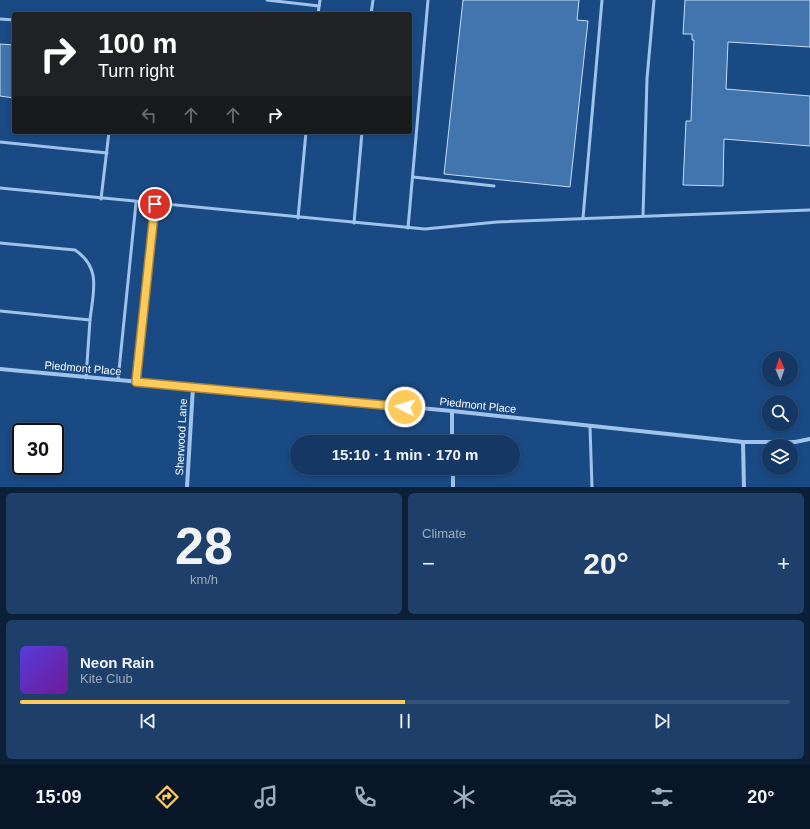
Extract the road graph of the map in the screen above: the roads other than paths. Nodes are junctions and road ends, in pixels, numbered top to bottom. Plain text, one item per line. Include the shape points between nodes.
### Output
1 (267, 0) edge
2 (320, 0) edge
3 (372, 0) edge
4 (428, 0) edge
5 (602, 0) edge
6 (654, 0) edge
7 (319, 6) junction
8 (318, 12) edge
9 (371, 12) edge
10 (0, 19) edge
11 (12, 20) edge
12 (109, 134) edge
13 (306, 134) edge
14 (362, 134) edge
15 (0, 142) edge
16 (107, 153) junction
17 (412, 176) junction
18 (494, 186) dead end
19 (0, 188) edge
20 (101, 199) junction
21 (136, 203) junction
22 (155, 204) junction
23 (810, 210) edge
24 (643, 215) junction
25 (298, 218) junction
26 (582, 218) junction
27 (354, 223) junction
28 (408, 228) junction
29 (0, 243) edge
30 (0, 311) edge
31 (90, 320) junction
32 (0, 369) edge
33 (86, 378) junction
34 (118, 380) junction
35 (136, 382) junction
36 (193, 387) junction
37 (452, 411) junction
38 (590, 427) junction
39 (452, 435) edge
40 (810, 439) edge
41 (743, 442) junction
42 (453, 475) edge
43 (187, 487) edge
44 (453, 487) edge
45 (592, 487) edge
46 (744, 487) edge

1 - 7 lane
2 - 7 lane
3 - 9 lane
4 - 17 lane
5 - 26 lane
6 - 24 lane via 647,80
7 - 8 lane
10 - 11 lane
12 - 16 lane
13 - 25 lane
14 - 27 lane
15 - 16 lane
16 - 20 lane
17 - 18 lane
17 - 28 lane
19 - 20 lane
20 - 21 lane
21 - 22 lane
21 - 34 lane
22 - 25 lane
22 - 35 lane
23 - 24 lane
24 - 26 lane
25 - 27 lane
26 - 28 lane
27 - 28 lane
29 - 31 lane via 74,250 83,256 94,272 95,281
30 - 31 lane
31 - 33 lane
32 - 33 street, Piedmont Place
33 - 34 street, Piedmont Place
34 - 35 street, Piedmont Place
35 - 36 street, Piedmont Place
36 - 37 street, Piedmont Place
36 - 43 street, Sherwood Lane
37 - 38 street, Piedmont Place
37 - 39 street
38 - 41 street, Piedmont Place
38 - 45 lane
40 - 41 street, Piedmont Place via 795,442
41 - 46 street
42 - 44 street

